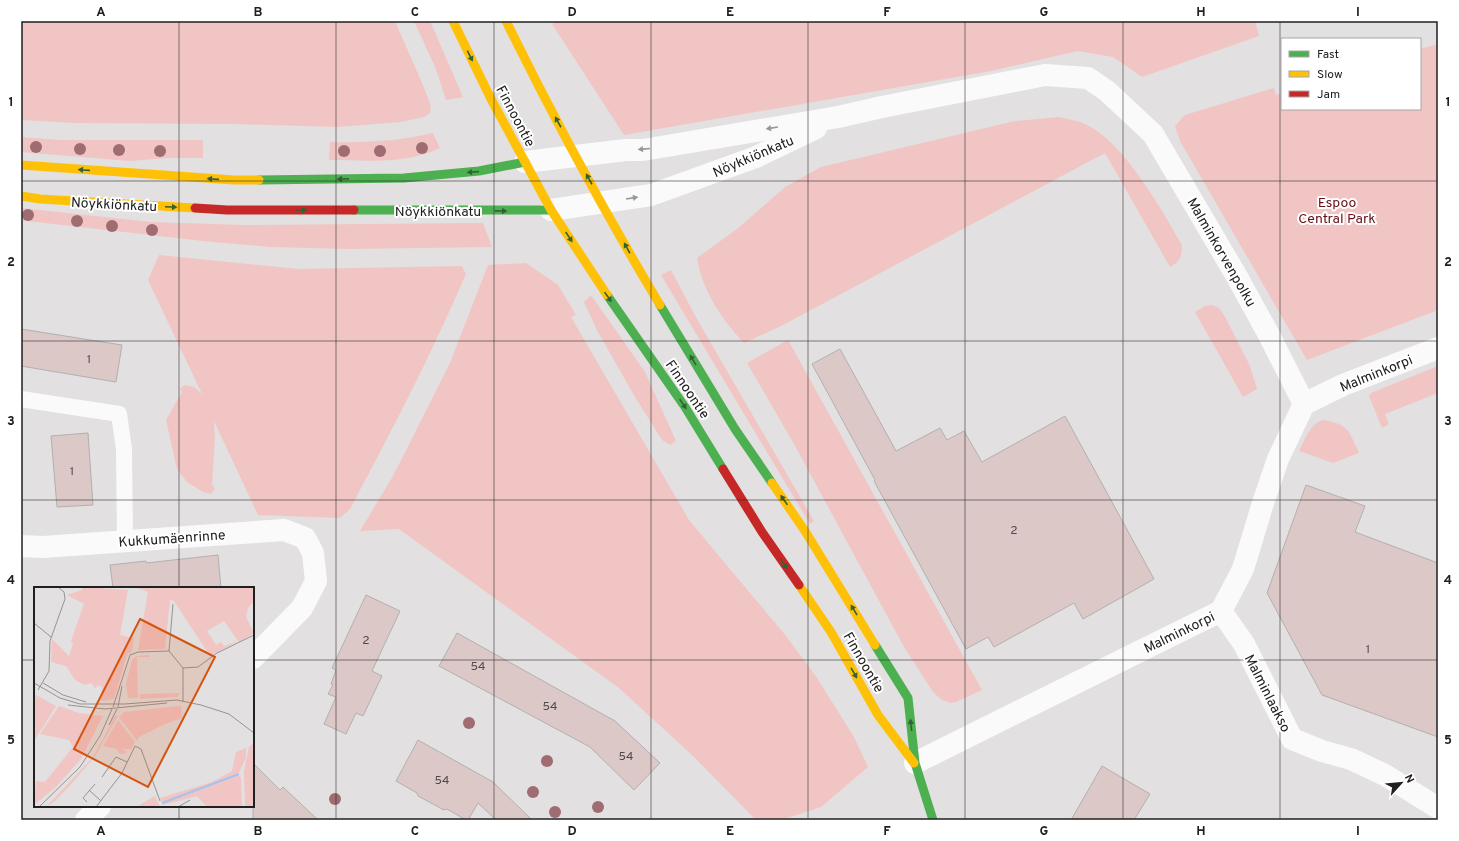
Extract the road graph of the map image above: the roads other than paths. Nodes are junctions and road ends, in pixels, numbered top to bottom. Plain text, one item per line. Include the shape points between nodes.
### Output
1 (453, 21) edge
2 (506, 21) edge
3 (1126, 108) joint
4 (838, 117) junction
5 (576, 156) junction
6 (525, 162) junction
7 (21, 165) edge
8 (21, 196) edge
9 (602, 202) junction
10 (551, 210) junction
11 (1438, 348) edge
12 (21, 399) edge
13 (1304, 404) junction
14 (126, 541) junction
15 (21, 546) edge
16 (1221, 611) junction
17 (254, 657) edge
18 (915, 763) junction
19 (99, 807) edge
20 (1438, 808) edge
21 (86, 820) edge
22 (933, 820) edge

1 -> 6 main road, Finnoontie
5 -> 2 main road, Finnoontie
3 - 4 street, Nöykkiönkatu via 1088,78 1045,75
3 - 13 street, Malminkorvenpolku via 1153,134 1236,275
4 -> 5 street, Nöykkiönkatu via 643,150
9 -> 4 street, Nöykkiönkatu via 651,195 756,157
5 - 6 street, Nöykkiönkatu
9 -> 5 main road, Finnoontie
6 -> 7 main road, Nöykkiönkatu via 479,171 404,178 234,180
6 - 10 main road, Finnoontie
8 -> 10 main road, Nöykkiönkatu via 40,200 227,210
9 - 10 street, Nöykkiönkatu
18 -> 9 main road, Finnoontie via 908,698 805,531 735,429 634,261
10 -> 18 main road, Finnoontie via 685,407 762,532 831,632 878,715
11 - 13 street, Malminkorpi via 1343,385
12 - 14 lane via 119,414 124,449
13 - 16 street, Malminkorpi via 1278,459 1243,569
14 - 15 street, Kukkumäenrinne via 43,547
14 - 17 street, Kukkumäenrinne via 284,530 305,538 313,553 316,581 302,608
16 - 18 street, Malminkorpi
16 - 20 street, Malminlaakso via 1244,644 1292,739 1351,759 1385,775
18 - 22 main road, Finnoontie
19 - 21 street

